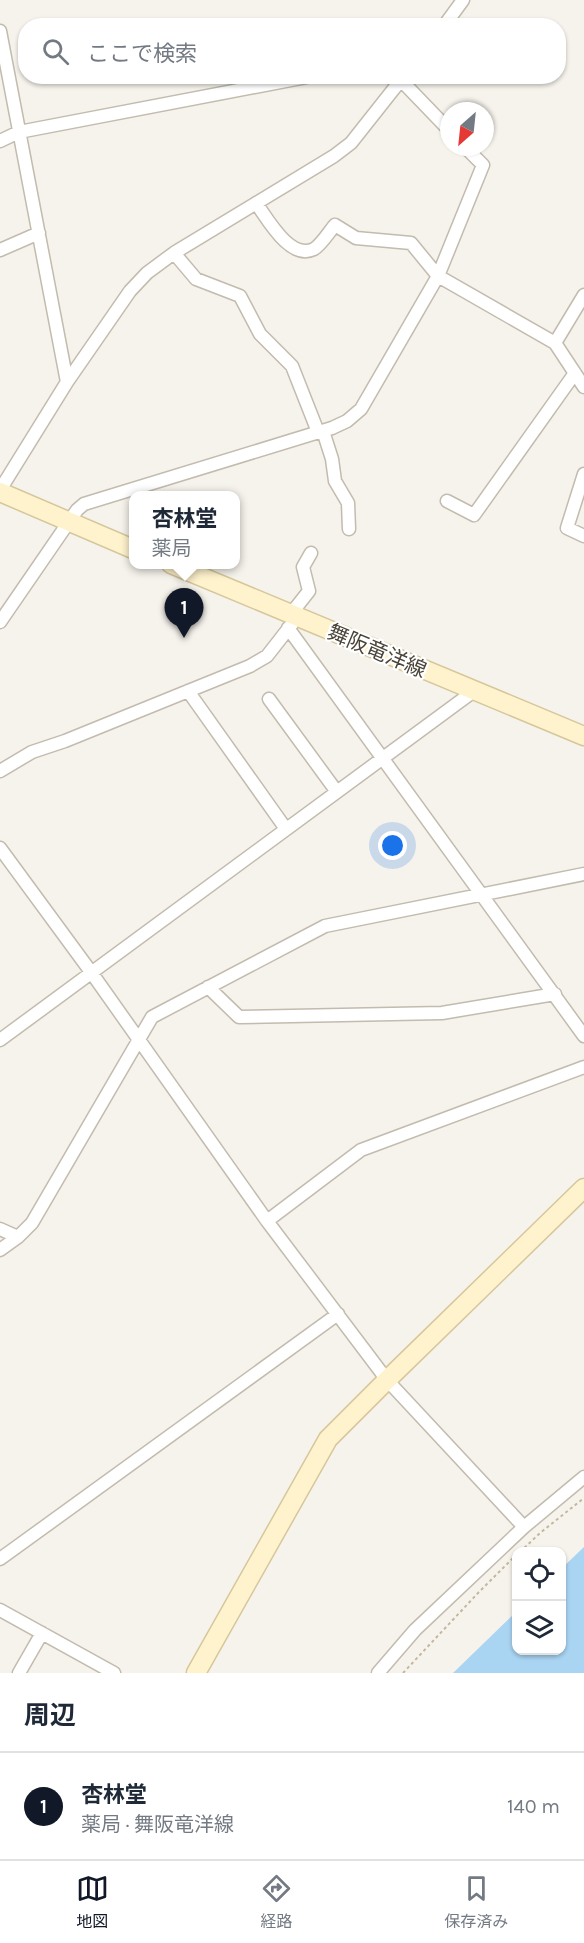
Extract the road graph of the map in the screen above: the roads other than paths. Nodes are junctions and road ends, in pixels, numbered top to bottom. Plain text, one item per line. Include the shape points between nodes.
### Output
1 (464, 0) edge
2 (450, 18) edge
3 (0, 31) edge
4 (270, 84) edge
5 (395, 84) edge
6 (406, 84) edge
7 (440, 120) edge
8 (20, 132) junction
9 (0, 141) edge
10 (474, 156) edge
11 (256, 203) junction
12 (39, 233) junction
13 (0, 250) edge
14 (174, 253) junction
15 (438, 276) junction
16 (584, 295) edge
17 (555, 343) junction
18 (575, 373) junction
19 (67, 382) junction
20 (584, 387) edge
21 (321, 431) junction
22 (584, 474) edge
23 (0, 491) edge
24 (447, 501) dead end
25 (69, 522) junction
26 (350, 529) dead end
27 (584, 536) edge
28 (129, 547) edge
29 (311, 553) dead end
30 (182, 569) edge
31 (292, 620) junction
32 (0, 622) edge
33 (188, 691) junction
34 (474, 691) junction
35 (269, 699) dead end
36 (584, 736) edge
37 (382, 759) junction
38 (0, 771) edge
39 (338, 792) junction
40 (286, 829) junction
41 (0, 848) edge
42 (584, 874) edge
43 (482, 895) junction
44 (91, 972) junction
45 (208, 987) junction
46 (555, 994) junction
47 (584, 1036) edge
48 (0, 1040) edge
49 (139, 1041) junction
50 (584, 1067) edge
51 (584, 1188) edge
52 (267, 1221) junction
53 (0, 1229) edge
54 (18, 1237) junction
55 (0, 1250) edge
56 (338, 1314) junction
57 (387, 1380) junction
58 (584, 1478) edge
59 (524, 1527) junction
60 (0, 1559) edge
61 (0, 1610) edge
62 (42, 1633) junction
63 (19, 1673) edge
64 (114, 1673) edge
65 (196, 1673) edge
66 (378, 1673) edge

1 - 2 street
3 - 8 street
4 - 8 street
5 - 11 street via 351,143
6 - 7 street
8 - 9 street
8 - 12 street
10 - 15 street via 483,165
11 - 14 street
11 - 15 street via 282,241 303,251 314,249 335,225 356,238 411,243
12 - 13 street
12 - 19 street
14 - 19 street via 130,291
14 - 21 street via 196,279 240,296 260,334 292,366
15 - 17 street
15 - 21 street via 361,409 347,421
16 - 17 street
17 - 18 street
18 - 20 street
18 - 24 street via 474,515
19 - 23 street
21 - 25 street via 96,499 84,504
21 - 26 street via 332,459 335,481 348,504
22 - 27 street via 567,528
23 - 25 street
25 - 28 street
25 - 32 street
29 - 31 street via 303,567 309,591
30 - 31 street, 舞阪竜洋線
31 - 33 street via 267,656
31 - 34 street, 舞阪竜洋線
31 - 37 street
33 - 38 street via 32,752
33 - 40 street
34 - 36 street, 舞阪竜洋線
34 - 37 street
35 - 39 street
37 - 39 street
37 - 43 street
39 - 40 street
40 - 44 street
41 - 44 street
42 - 43 street
43 - 45 street via 325,926
43 - 46 street
44 - 48 street
44 - 49 street
45 - 46 street via 239,1017 442,1013
45 - 49 street via 152,1017
46 - 47 street
49 - 52 street
49 - 54 street via 32,1223
50 - 52 street via 361,1150
51 - 57 street
52 - 56 street
53 - 54 street
54 - 55 street
56 - 57 street
56 - 60 street
57 - 59 street
57 - 65 street via 328,1439
58 - 59 street
59 - 66 street via 415,1630
61 - 62 street
62 - 63 street
62 - 64 street

